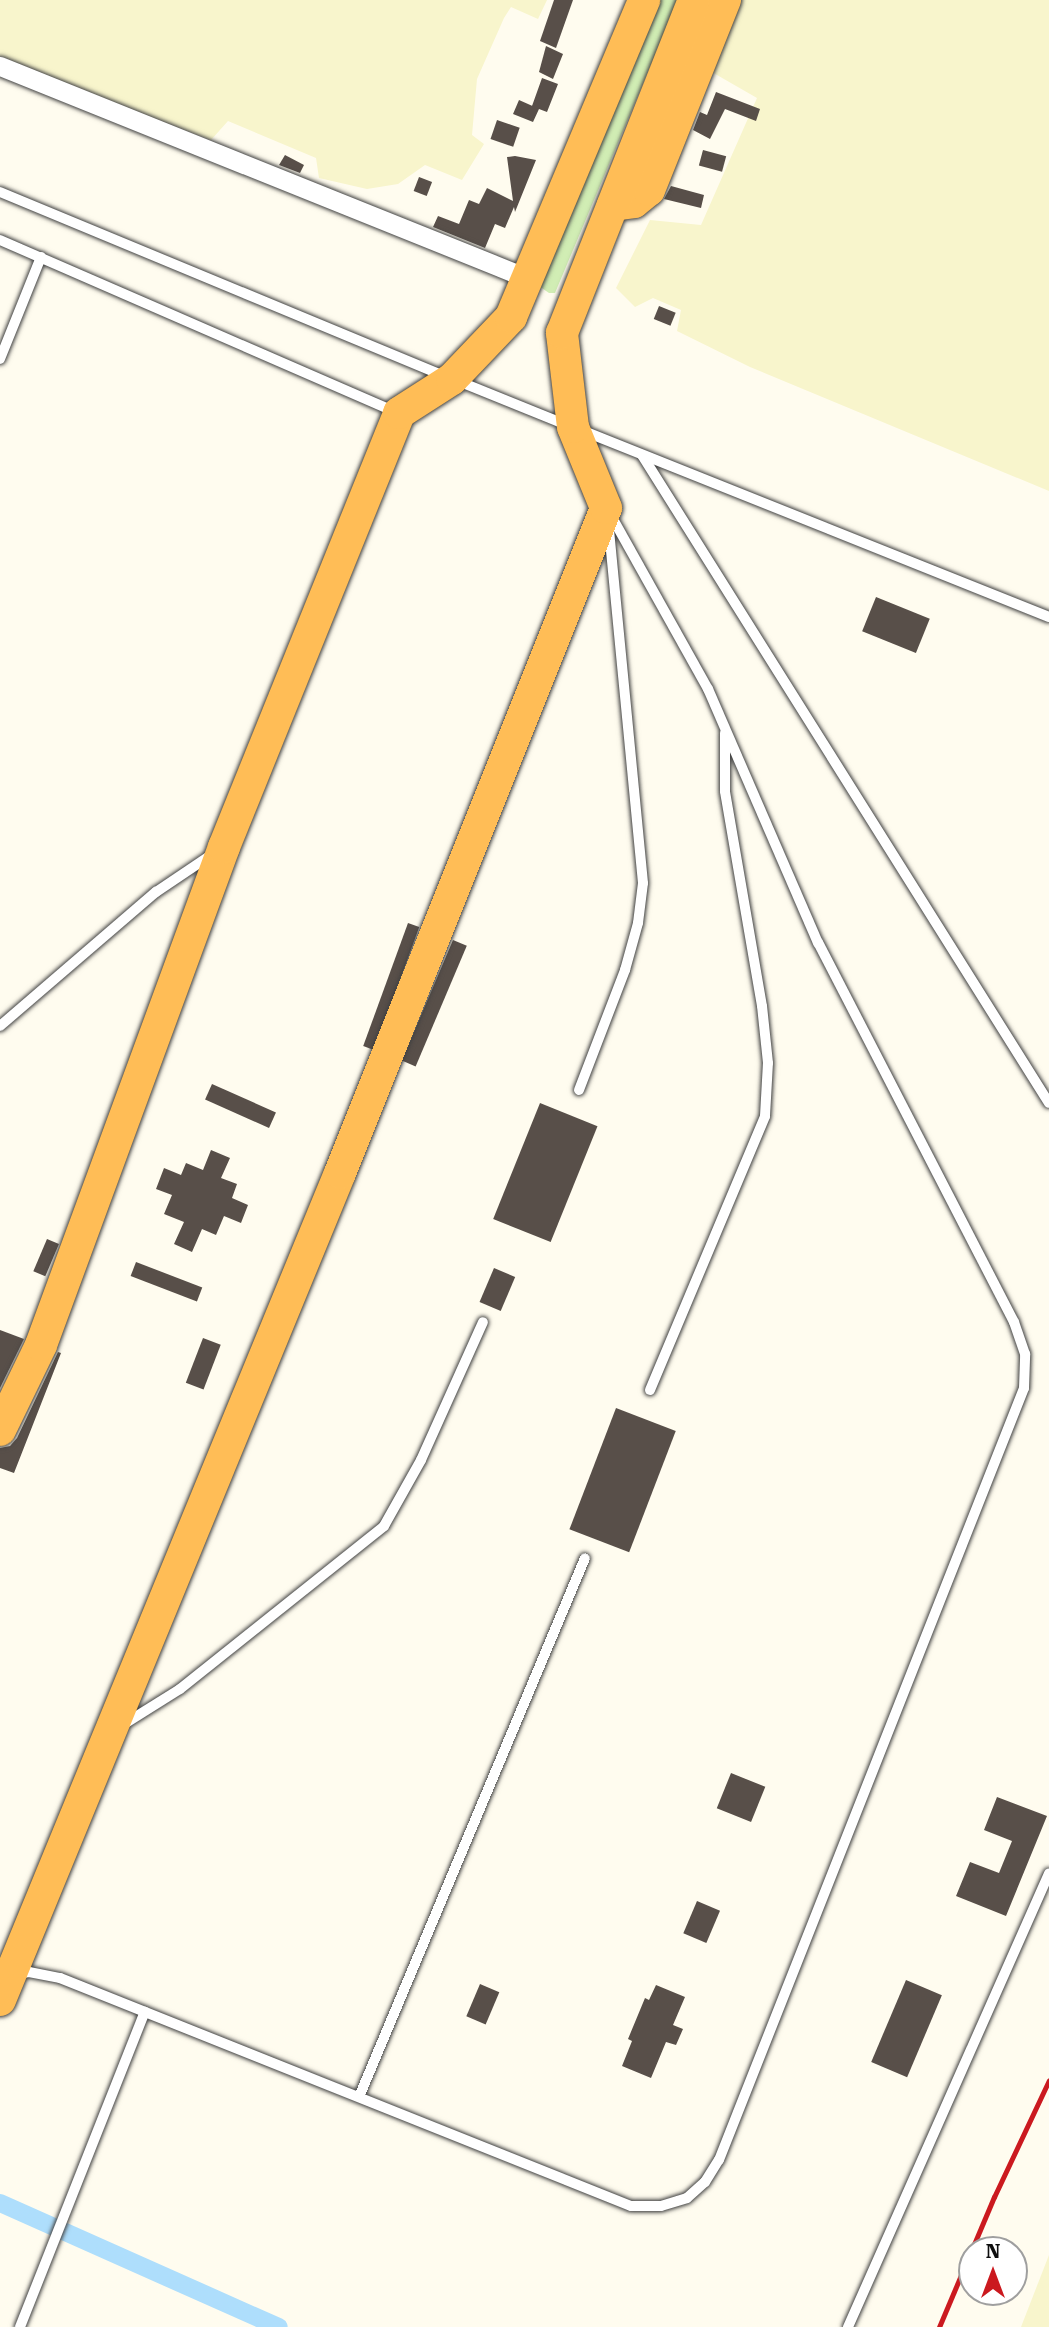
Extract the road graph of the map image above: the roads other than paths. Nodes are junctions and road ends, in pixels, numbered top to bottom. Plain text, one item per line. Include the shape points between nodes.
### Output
1 (644, 0) edge
2 (694, 0) edge
3 (725, 0) edge
4 (0, 66) edge
5 (0, 192) edge
6 (613, 205) junction
7 (0, 240) edge
8 (41, 257) junction
9 (527, 278) junction
10 (0, 359) edge
11 (452, 379) junction
12 (399, 413) junction
13 (573, 427) junction
14 (642, 455) junction
15 (607, 508) junction
16 (1049, 617) edge
17 (725, 729) junction
18 (224, 847) junction
19 (0, 1026) edge
20 (579, 1090) dead end
21 (1049, 1102) edge
22 (484, 1322) dead end
23 (650, 1390) dead end
24 (0, 1430) edge
25 (585, 1558) dead end
26 (111, 1732) junction
27 (1049, 1874) edge
28 (3, 1984) edge
29 (145, 2012) junction
30 (359, 2097) junction
31 (20, 2327) edge
32 (848, 2327) edge

1 - 9 highway
2 - 6 highway
3 - 6 highway via 649,190 634,202
4 - 9 street
5 - 11 lane
6 - 13 highway via 562,333
7 - 8 lane
8 - 10 lane
8 - 12 lane
9 - 11 highway via 511,317
11 - 12 highway
11 - 13 lane
12 - 18 highway
13 - 14 lane
13 - 15 highway
14 - 16 lane
14 - 21 lane
15 - 17 lane via 708,689
15 - 20 lane via 643,883 625,970
15 - 26 highway
17 - 23 lane via 725,791 768,1063 765,1116
17 - 30 lane via 818,943 1014,1322 1025,1354 1024,1388 719,2161 705,2182 687,2198 660,2206 631,2206
18 - 19 lane via 156,891
18 - 24 highway via 41,1346
22 - 26 lane via 421,1460 384,1526 180,1689
25 - 30 lane
26 - 28 highway
27 - 32 lane
28 - 29 lane via 29,1972 60,1978
29 - 30 lane
29 - 31 lane

